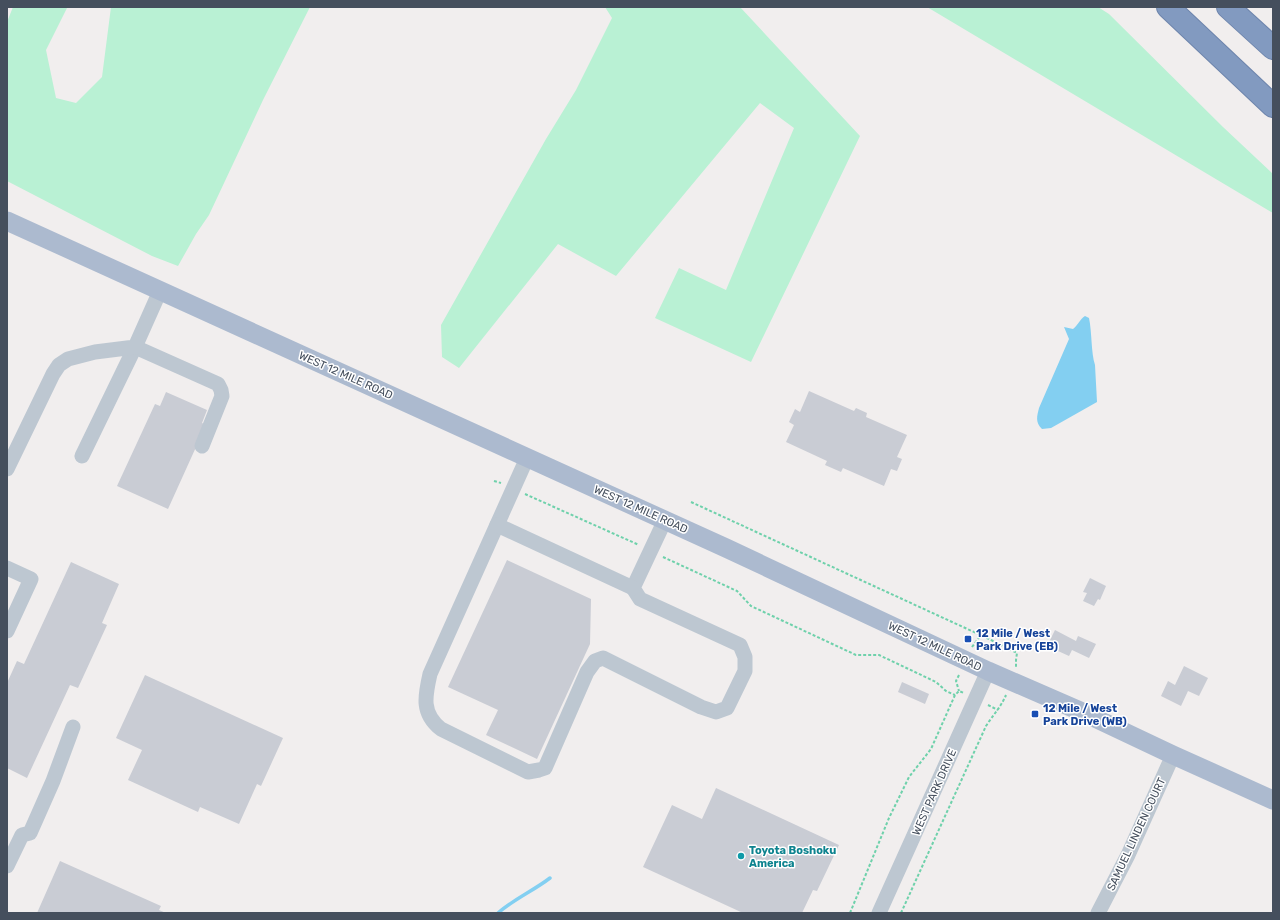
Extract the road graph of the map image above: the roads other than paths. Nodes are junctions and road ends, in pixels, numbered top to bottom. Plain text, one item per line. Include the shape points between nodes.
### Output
1 (1168, 7) edge
2 (1228, 7) edge
3 (1273, 48) edge
4 (1273, 106) edge
5 (7, 221) edge
6 (160, 291) junction
7 (135, 347) junction
8 (202, 446) dead end
9 (82, 456) dead end
10 (527, 458) junction
11 (7, 469) edge
12 (665, 520) junction
13 (497, 525) junction
14 (7, 568) edge
15 (633, 588) junction
16 (7, 631) edge
17 (988, 671) junction
18 (73, 727) dead end
19 (1173, 755) junction
20 (1273, 800) edge
21 (7, 866) edge
22 (879, 913) edge
23 (1098, 913) edge

1 - 4 highway
2 - 3 highway
5 - 6 main road, WEST 12 MILE ROAD
6 - 7 street
6 - 10 main road, WEST 12 MILE ROAD
7 - 8 street via 218,384 222,396
7 - 9 street
7 - 11 street via 94,352 68,359 59,365
10 - 12 main road, WEST 12 MILE ROAD
10 - 13 street
12 - 15 street
12 - 17 main road, WEST 12 MILE ROAD
13 - 15 street
13 - 15 street via 430,674 426,690 426,709 432,722 441,729 528,772 545,768 587,672 595,661 603,658 701,707 716,712 727,708 745,671 745,657 740,645 640,599
14 - 16 street via 31,579
17 - 19 main road, WEST 12 MILE ROAD via 1080,710
17 - 22 street, WEST PARK DRIVE
18 - 21 street via 30,833 22,835
19 - 20 main road, WEST 12 MILE ROAD
19 - 23 street, SAMUEL LINDEN COURT via 1128,855

